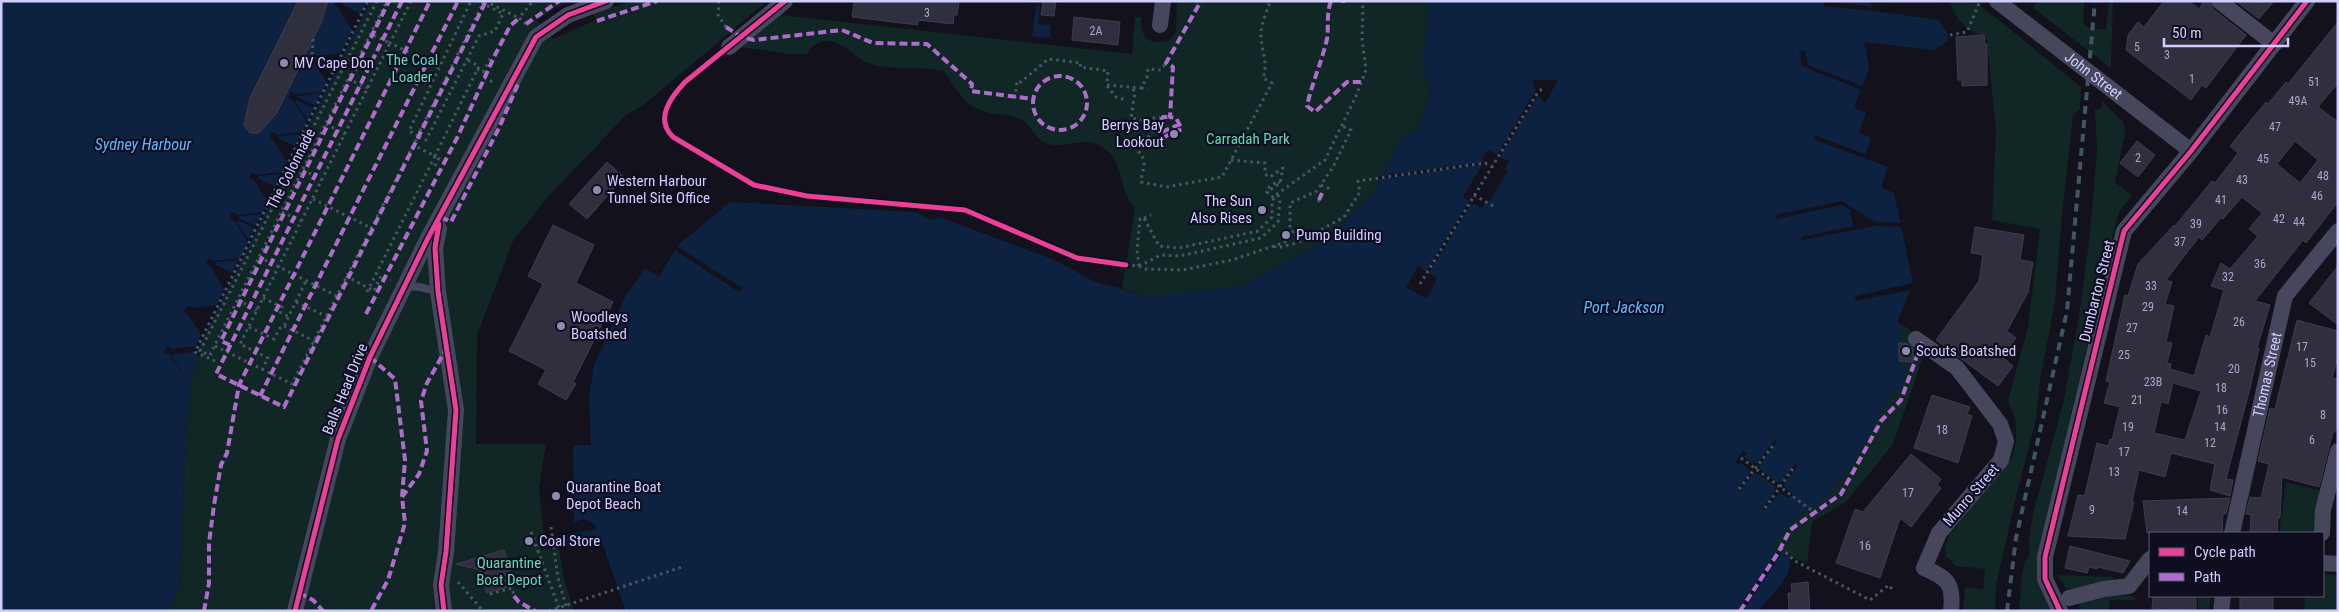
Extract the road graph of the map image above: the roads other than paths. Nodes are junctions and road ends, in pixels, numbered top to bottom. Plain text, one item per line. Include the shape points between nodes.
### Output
1 (606, 1) edge
2 (786, 1) edge
3 (1163, 1) edge
4 (1997, 1) edge
5 (2219, 1) edge
6 (2307, 1) edge
7 (1160, 25) dead end
8 (2274, 44) junction
9 (729, 47) dead end
10 (2191, 151) junction
11 (441, 217) junction
12 (2338, 231) edge
13 (398, 286) junction
14 (438, 292) junction
15 (1916, 339) dead end
16 (2338, 450) edge
17 (2232, 532) edge
18 (2322, 532) edge
19 (2149, 560) edge
20 (2324, 563) edge
21 (2338, 564) edge
22 (441, 585) junction
23 (2223, 597) edge
24 (2064, 604) edge
25 (295, 611) edge
26 (444, 611) edge
27 (452, 611) edge
28 (1951, 611) edge
29 (2221, 611) edge

1 - 11 street, Balls Head Drive via 568,15 536,37
2 - 9 street
3 - 7 street
4 - 10 street, John Street
5 - 8 street
6 - 8 street, Dumbarton Street
8 - 10 street, Dumbarton Street
10 - 24 street, Dumbarton Street via 2124,230 2045,557 2045,579
11 - 13 street, Balls Head Drive
11 - 14 street, Balls Head Drive via 435,248
12 - 17 street, Thomas Street via 2284,296
13 - 14 lane
13 - 25 street, Balls Head Drive via 338,438
14 - 22 street, Balls Head Drive via 456,410
15 - 28 street, Munro Street via 1957,368 2006,434 2001,460 1943,528 1924,568 1944,577 1949,584
16 - 18 street via 2323,510
19 - 24 street via 2129,586 2104,588
20 - 21 street
22 - 26 street, Balls Head Drive
22 - 27 lane
23 - 29 street

